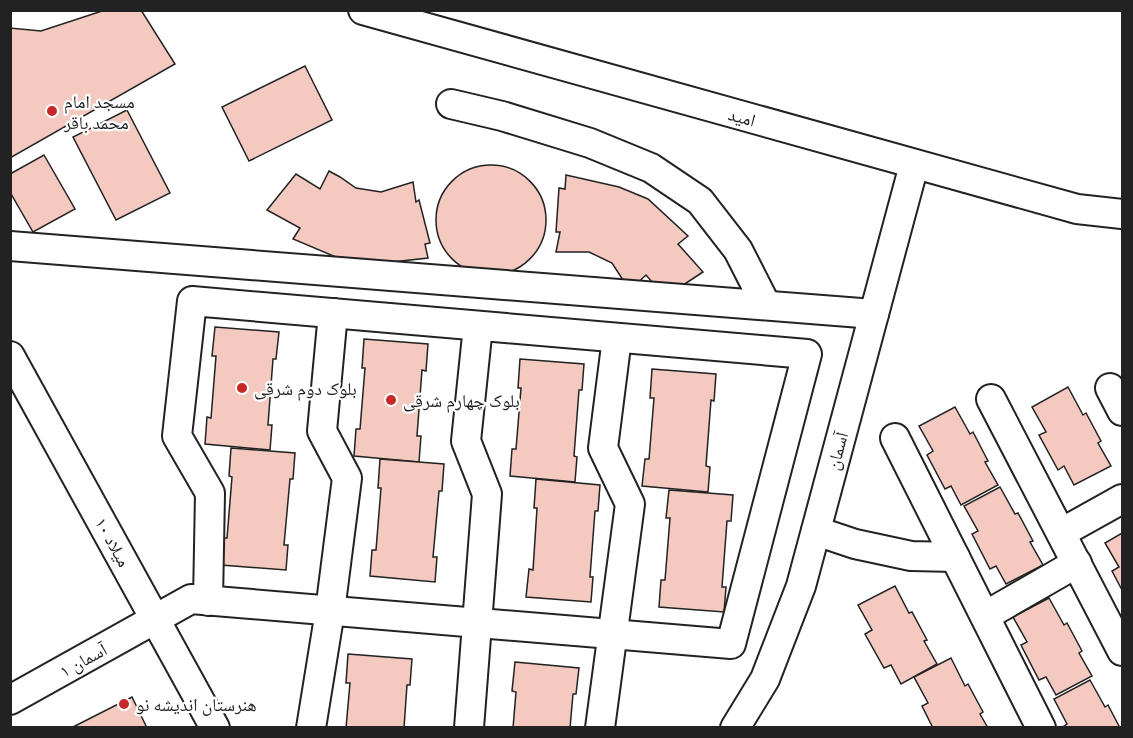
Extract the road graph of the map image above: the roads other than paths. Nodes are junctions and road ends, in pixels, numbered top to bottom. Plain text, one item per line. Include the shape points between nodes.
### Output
1 (363, 10) edge
2 (451, 104) dead end
3 (914, 165) junction
4 (1122, 214) edge
5 (10, 246) edge
6 (766, 305) junction
7 (333, 313) junction
8 (874, 314) junction
9 (477, 326) junction
10 (617, 338) junction
11 (10, 356) edge
12 (991, 399) dead end
13 (895, 438) dead end
14 (1122, 499) edge
15 (816, 531) junction
16 (1061, 533) junction
17 (955, 557) junction
18 (1077, 563) junction
19 (208, 601) junction
20 (330, 611) junction
21 (985, 616) junction
22 (155, 619) junction
23 (477, 623) junction
24 (613, 634) junction
25 (1122, 651) edge
26 (10, 700) edge
27 (215, 728) edge
28 (311, 728) edge
29 (469, 728) edge
30 (600, 728) edge
31 (735, 728) edge
32 (1041, 728) edge

1 - 3 street, امید
2 - 6 street via 590,143 651,168 700,201 738,250
3 - 4 street, امید via 1077,209
3 - 8 street, آسمان
5 - 6 street
6 - 8 street
7 - 9 street
7 - 19 street via 192,301 177,436 210,493
7 - 20 street via 322,431 347,478
8 - 15 street, آسمان
9 - 10 street
9 - 23 street via 466,441 487,494
10 - 24 street via 603,448 630,504
10 - 24 street, آسمان ۱ via 807,354 731,644
11 - 22 street, میلاد ۱۰
12 - 16 street
13 - 17 street
14 - 16 street
15 - 17 street via 911,556
15 - 31 street, آسمان via 801,586 765,679
16 - 18 street
17 - 21 street
18 - 21 street
18 - 25 street
19 - 20 street, آسمان ۱
19 - 22 street, آسمان ۱ via 191,599
20 - 23 street, آسمان ۱
20 - 28 street
21 - 32 street
22 - 26 street, آسمان ۱
22 - 27 street, میلاد ۱۰
23 - 24 street, آسمان ۱
23 - 29 street
24 - 30 street

